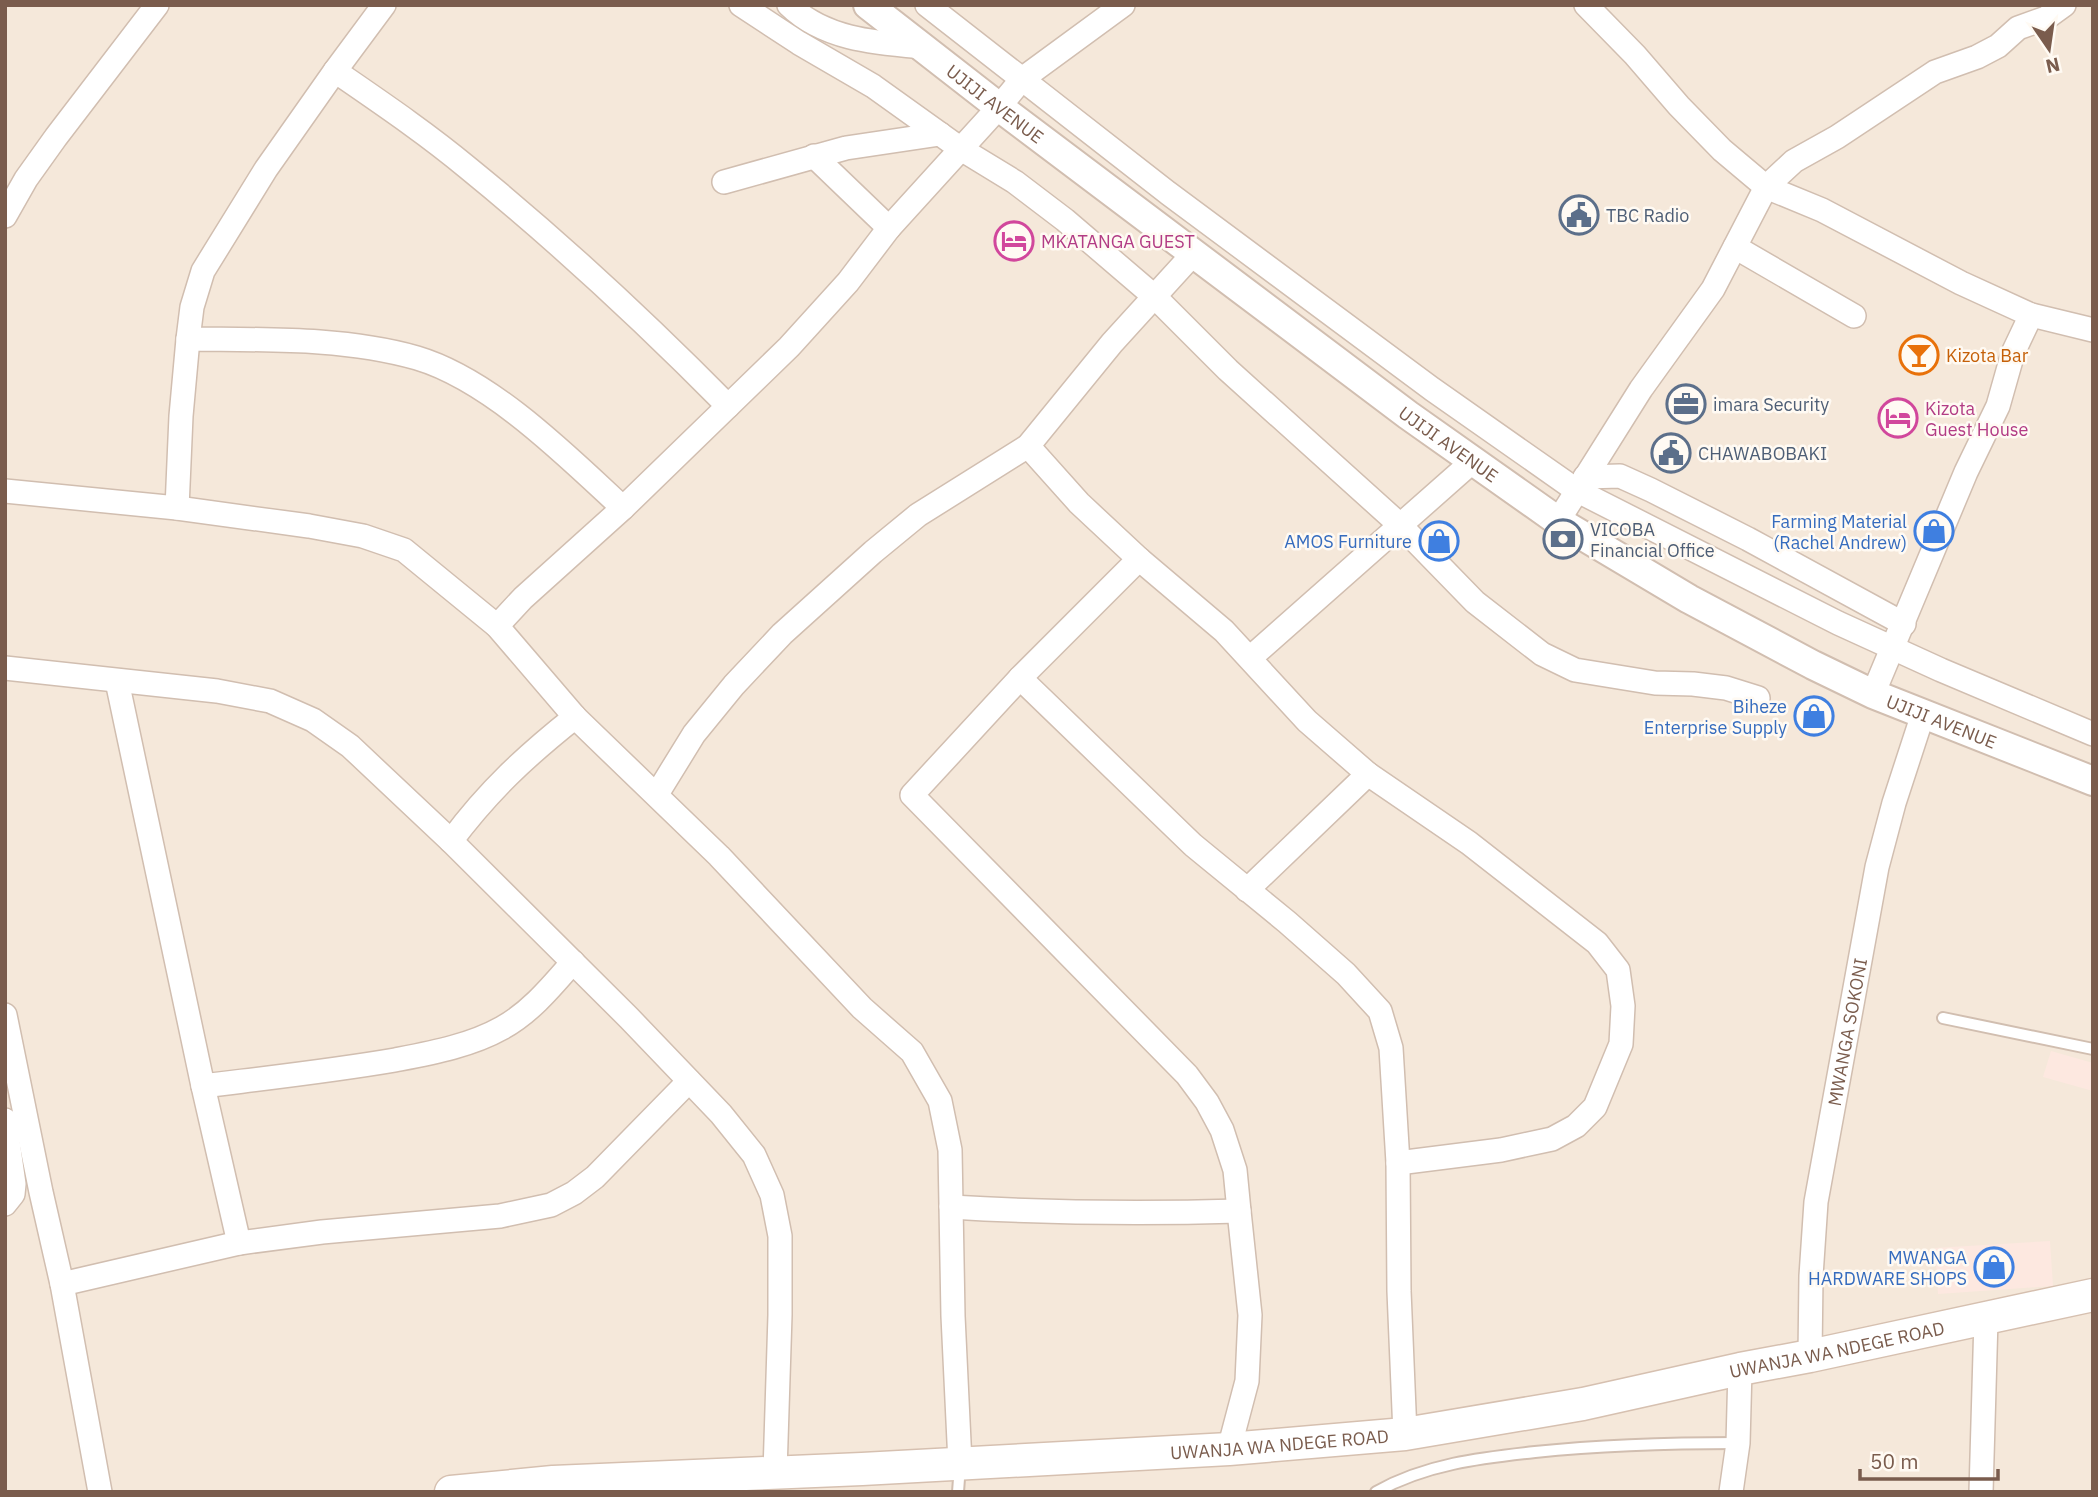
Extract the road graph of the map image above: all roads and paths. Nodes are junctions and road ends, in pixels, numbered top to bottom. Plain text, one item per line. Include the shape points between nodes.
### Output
1 (157, 5) edge
2 (384, 5) edge
3 (741, 5) edge
4 (789, 5) edge
5 (868, 5) edge
6 (927, 5) edge
7 (1124, 5) edge
8 (1586, 5) edge
9 (2064, 5) edge
10 (924, 47) junction
11 (335, 71) junction
12 (1022, 79) junction
13 (999, 107) junction
14 (940, 134) junction
15 (961, 149) junction
16 (814, 156) junction
17 (724, 182) dead end
18 (1766, 187) junction
19 (5, 216) edge
20 (889, 229) junction
21 (1735, 247) junction
22 (1194, 253) junction
23 (1155, 297) junction
24 (1854, 316) dead end
25 (2031, 316) junction
26 (2093, 330) edge
27 (188, 339) junction
28 (728, 406) junction
29 (1028, 446) junction
30 (1473, 461) junction
31 (1580, 483) junction
32 (5, 491) edge
33 (177, 508) junction
34 (623, 508) junction
35 (1558, 521) junction
36 (1400, 525) junction
37 (1139, 559) junction
38 (1904, 624) junction
39 (497, 626) junction
40 (1892, 648) junction
41 (1250, 658) junction
42 (5, 668) edge
43 (1020, 678) junction
44 (117, 681) junction
45 (1873, 694) junction
46 (1758, 698) dead end
47 (1923, 714) junction
48 (576, 716) junction
49 (2093, 734) edge
50 (1368, 774) junction
51 (2093, 781) edge
52 (657, 794) junction
53 (452, 841) junction
54 (1247, 890) junction
55 (573, 962) junction
56 (5, 1014) edge
57 (1943, 1018) dead end
58 (2093, 1049) edge
59 (689, 1081) junction
60 (203, 1086) junction
61 (5, 1121) edge
62 (1398, 1163) junction
63 (5, 1204) edge
64 (951, 1207) junction
65 (1240, 1211) junction
66 (239, 1243) junction
67 (62, 1284) junction
68 (2093, 1295) edge
69 (1986, 1319) junction
70 (1810, 1356) junction
71 (1740, 1369) junction
72 (1405, 1434) junction
73 (1738, 1443) junction
74 (1228, 1449) junction
75 (775, 1472) junction
76 (959, 1477) edge
77 (100, 1492) edge
78 (451, 1492) edge
79 (1376, 1492) edge
80 (1731, 1492) edge
81 (1981, 1492) edge

1 - 19 street via 26,178
2 - 11 street
3 - 14 street via 873,86
4 - 10 street via 829,31 858,40
5 - 10 street, UJIJI AVENUE
6 - 12 street
7 - 12 street
8 - 18 street via 1713,141
9 - 18 street via 2046,18 2018,28 1977,57 1935,72 1794,161
10 - 13 street, UJIJI AVENUE
11 - 27 street via 203,271
11 - 28 street via 480,177 649,328
12 - 13 street
12 - 31 street via 1432,389
13 - 15 street
13 - 22 street, UJIJI AVENUE
14 - 15 street
14 - 16 street
15 - 20 street
15 - 23 street via 1065,220
16 - 17 street
16 - 20 street
18 - 21 street
18 - 25 street via 1822,210
20 - 28 street via 818,315
21 - 24 street
21 - 31 street via 1713,289
22 - 23 street
22 - 30 street, UJIJI AVENUE
23 - 29 street
23 - 36 street via 1228,370
25 - 26 street
25 - 38 street via 2013,353 1998,406
27 - 33 street
27 - 34 street via 347,345 419,359 463,379 509,409
28 - 34 street
29 - 37 street via 1079,503
29 - 52 street via 918,515 782,634 694,734
30 - 35 street, UJIJI AVENUE
30 - 36 street
31 - 35 street
31 - 38 street via 1620,476
31 - 40 street
32 - 33 street
33 - 39 street via 322,528 404,550
34 - 39 street
35 - 45 street, UJIJI AVENUE via 1689,599
36 - 41 street
36 - 46 street via 1475,602 1542,654 1575,670 1726,688
37 - 41 street
37 - 43 street
38 - 40 street
39 - 48 street
40 - 45 street
40 - 49 street
41 - 50 street via 1307,721
42 - 44 street
43 - 54 street via 1193,845
43 - 65 street via 912,795 1187,1074 1222,1130 1235,1170
44 - 53 street via 257,698 313,720 350,746
44 - 60 street
45 - 47 street, UJIJI AVENUE
47 - 51 street, UJIJI AVENUE
47 - 70 street, MWANGA SOKONI via 1877,867 1822,1165 1811,1276
48 - 52 street
48 - 53 street via 504,776
50 - 54 street
50 - 62 street via 1469,843 1597,943 1618,970 1623,1006 1621,1044 1595,1107 1576,1126 1552,1139 1501,1150
52 - 64 street via 862,1009 912,1052 940,1101 950,1150
53 - 55 street
54 - 62 street via 1346,974 1380,1011 1391,1048
55 - 59 street
55 - 60 street via 503,1028 469,1042 363,1065
56 - 67 street
57 - 58 lane
59 - 66 street via 595,1177 551,1205 500,1216
59 - 75 street via 754,1155 772,1195 780,1236
60 - 66 street
61 - 63 street via 14,1184
62 - 72 street
64 - 65 street via 1042,1213
64 - 76 street
65 - 74 street via 1250,1315 1247,1381
66 - 67 street
67 - 77 street
68 - 69 main road, UWANJA WA NDEGE ROAD
69 - 70 main road, UWANJA WA NDEGE ROAD
69 - 81 street
70 - 71 main road, UWANJA WA NDEGE ROAD
71 - 72 main road, UWANJA WA NDEGE ROAD via 1583,1404
71 - 73 street
72 - 74 main road, UWANJA WA NDEGE ROAD
73 - 79 lane via 1502,1456 1446,1464
73 - 80 street
74 - 76 main road, UWANJA WA NDEGE ROAD
75 - 76 main road, UWANJA WA NDEGE ROAD
75 - 78 main road, UWANJA WA NDEGE ROAD via 553,1482

